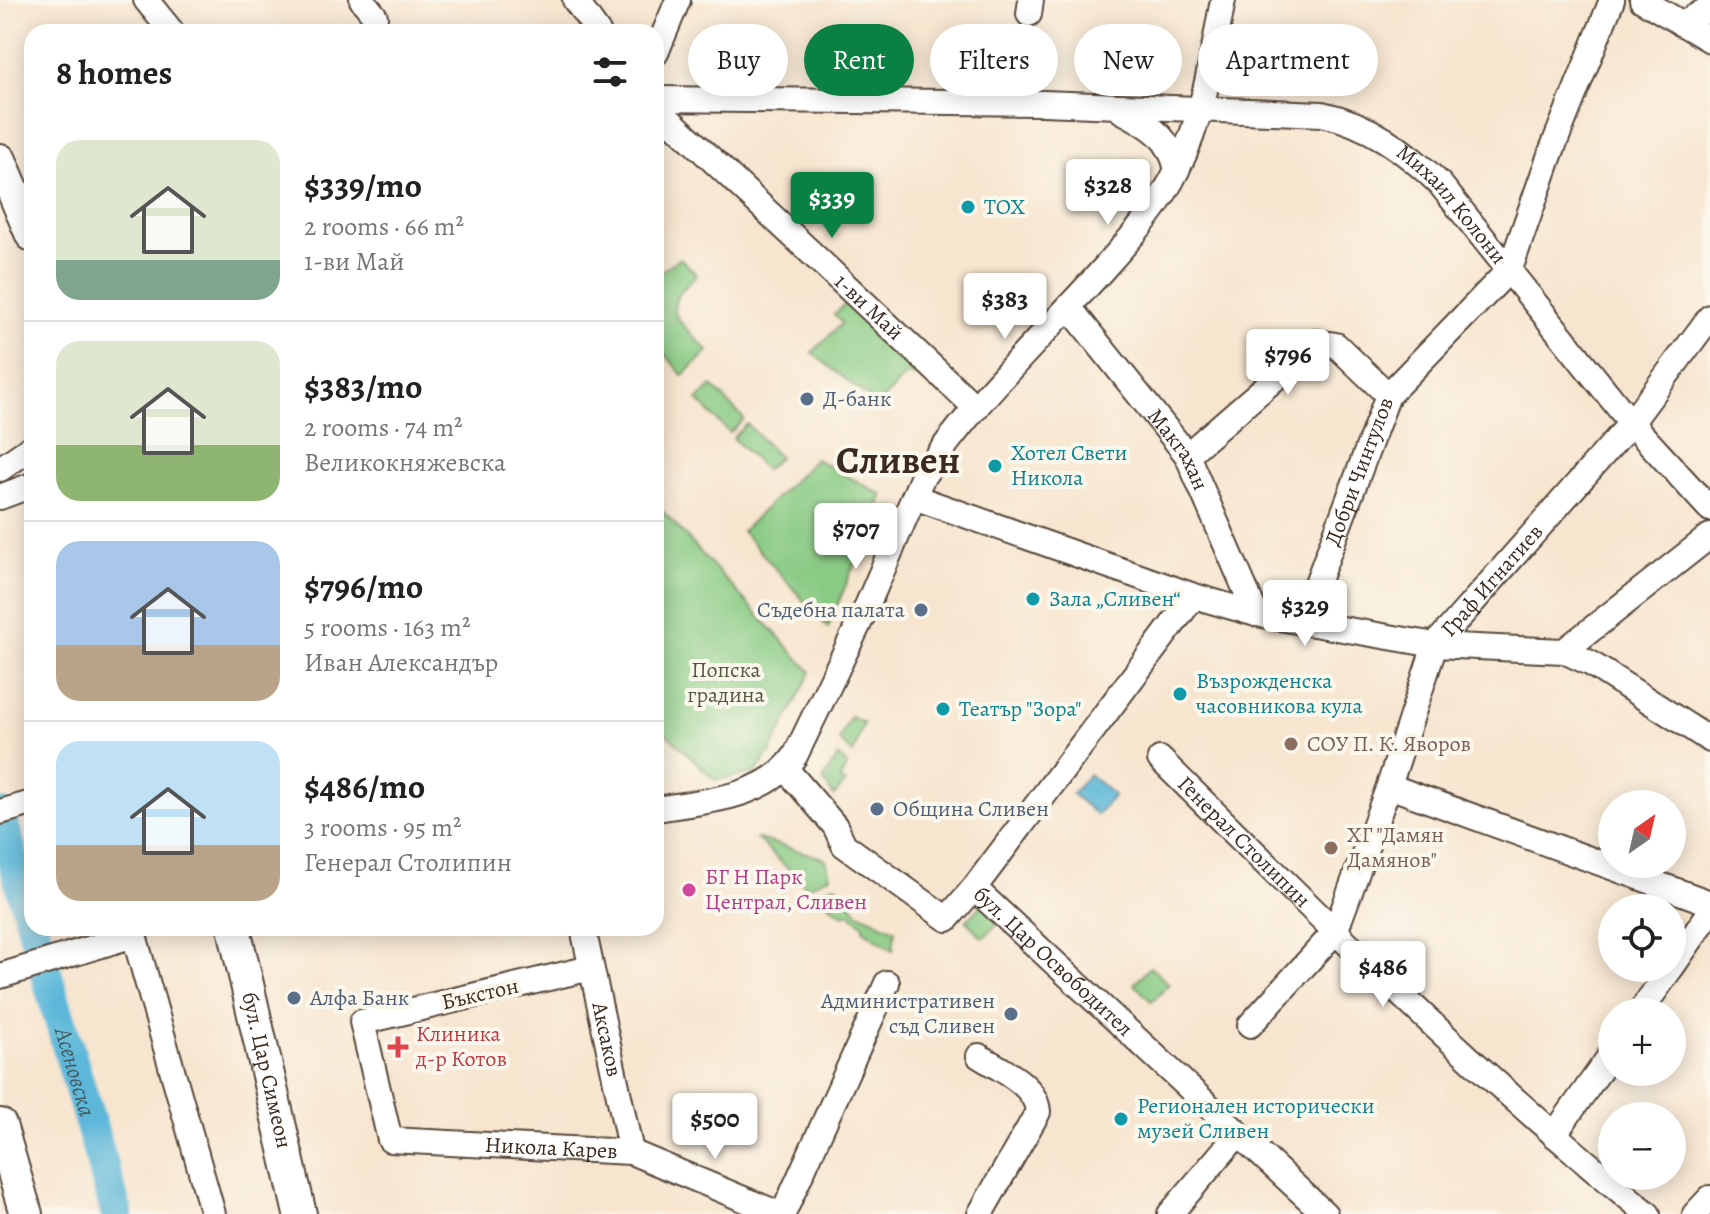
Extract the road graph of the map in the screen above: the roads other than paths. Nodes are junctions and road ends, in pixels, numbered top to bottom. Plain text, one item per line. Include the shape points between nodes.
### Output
1 (146, 0) edge
2 (575, 0) edge
3 (678, 0) edge
4 (1223, 0) edge
5 (1612, 0) edge
6 (1642, 0) edge
7 (1710, 8) edge
8 (166, 24) edge
9 (592, 24) edge
10 (1682, 24) junction
11 (664, 34) edge
12 (1710, 40) edge
13 (664, 99) edge
14 (1119, 108) junction
15 (1200, 111) junction
16 (664, 115) edge
17 (0, 160) edge
18 (1177, 170) junction
19 (24, 216) edge
20 (1510, 269) junction
21 (1069, 307) junction
22 (1710, 317) edge
23 (1388, 395) junction
24 (976, 408) junction
25 (1631, 423) junction
26 (24, 452) edge
27 (1187, 455) junction
28 (0, 469) edge
29 (24, 488) edge
30 (0, 497) edge
31 (914, 497) junction
32 (1710, 509) edge
33 (1710, 536) edge
34 (1194, 596) junction
35 (1256, 614) junction
36 (1302, 623) junction
37 (1435, 645) junction
38 (1564, 651) junction
39 (1710, 740) edge
40 (1160, 759) dead end
41 (790, 763) junction
42 (1389, 786) junction
43 (664, 808) edge
44 (974, 888) junction
45 (1710, 903) edge
46 (1710, 912) edge
47 (1335, 932) junction
48 (121, 936) edge
49 (135, 936) edge
50 (236, 936) edge
51 (585, 936) edge
52 (1686, 947) edge
53 (591, 968) junction
54 (8, 974) edge
55 (887, 983) dead end
56 (1250, 1025) dead end
57 (979, 1056) dead end
58 (1598, 1073) edge
59 (0, 1125) edge
60 (1238, 1134) junction
61 (1554, 1135) junction
62 (407, 1141) joint
63 (631, 1152) junction
64 (1710, 1198) edge
65 (26, 1214) edge
66 (213, 1214) edge
67 (300, 1214) edge
68 (781, 1214) edge
69 (980, 1214) edge
70 (1170, 1214) edge
71 (1325, 1214) edge
72 (1648, 1214) edge
73 (1695, 1214) edge

1 - 8 street
2 - 9 street
3 - 11 street
4 - 15 street
5 - 20 street, Добри Чинтулов
6 - 10 street
7 - 10 street
10 - 12 street
13 - 14 street, Михаил Колони
14 - 15 street, Михаил Колони
14 - 18 street via 1162,136 1173,148
15 - 18 street
15 - 20 street, Михаил Колони via 1322,114 1367,130 1410,155 1440,184
16 - 24 street, 1-ви Май
17 - 19 main road
18 - 21 street via 1139,228
20 - 23 street, Добри Чинтулов
20 - 25 street, Михаил Колони
21 - 24 street
21 - 27 street, Макгахан
22 - 25 street, Граф Игнатиев
23 - 27 street via 1336,345 1317,342
23 - 36 street, Добри Чинтулов
24 - 31 street via 935,458
25 - 32 street, Михаил Колони
25 - 37 street, Граф Игнатиев
26 - 28 street
27 - 35 street, Макгахан
29 - 30 street
31 - 34 street
31 - 41 street
33 - 38 street
34 - 35 street
34 - 44 street
35 - 36 street
36 - 37 street
37 - 38 street
37 - 42 street, Граф Игнатиев
38 - 39 street
40 - 47 street, Генерал Столипин
41 - 43 street via 773,779 734,795
41 - 44 street, бул. Цар Освободител via 844,845 947,919
42 - 45 street
42 - 47 street, Граф Игнатиев
44 - 60 street, бул. Цар Освободител
46 - 52 street
47 - 56 street
47 - 61 street, Генерал Столипин
48 - 54 street
49 - 66 street
50 - 67 main road, бул. Цар Симеон
51 - 53 street, Аксаков
53 - 62 street, Бъкстон via 362,1022 390,1140
53 - 63 street, Аксаков
55 - 68 street
57 - 69 street via 1027,1087 1038,1112
58 - 61 street
59 - 65 main road
60 - 70 street
60 - 71 street, бул. Цар Освободител
61 - 72 street, Генерал Столипин
62 - 63 street, Никола Карев
63 - 68 street, Никола Карев
64 - 73 street

